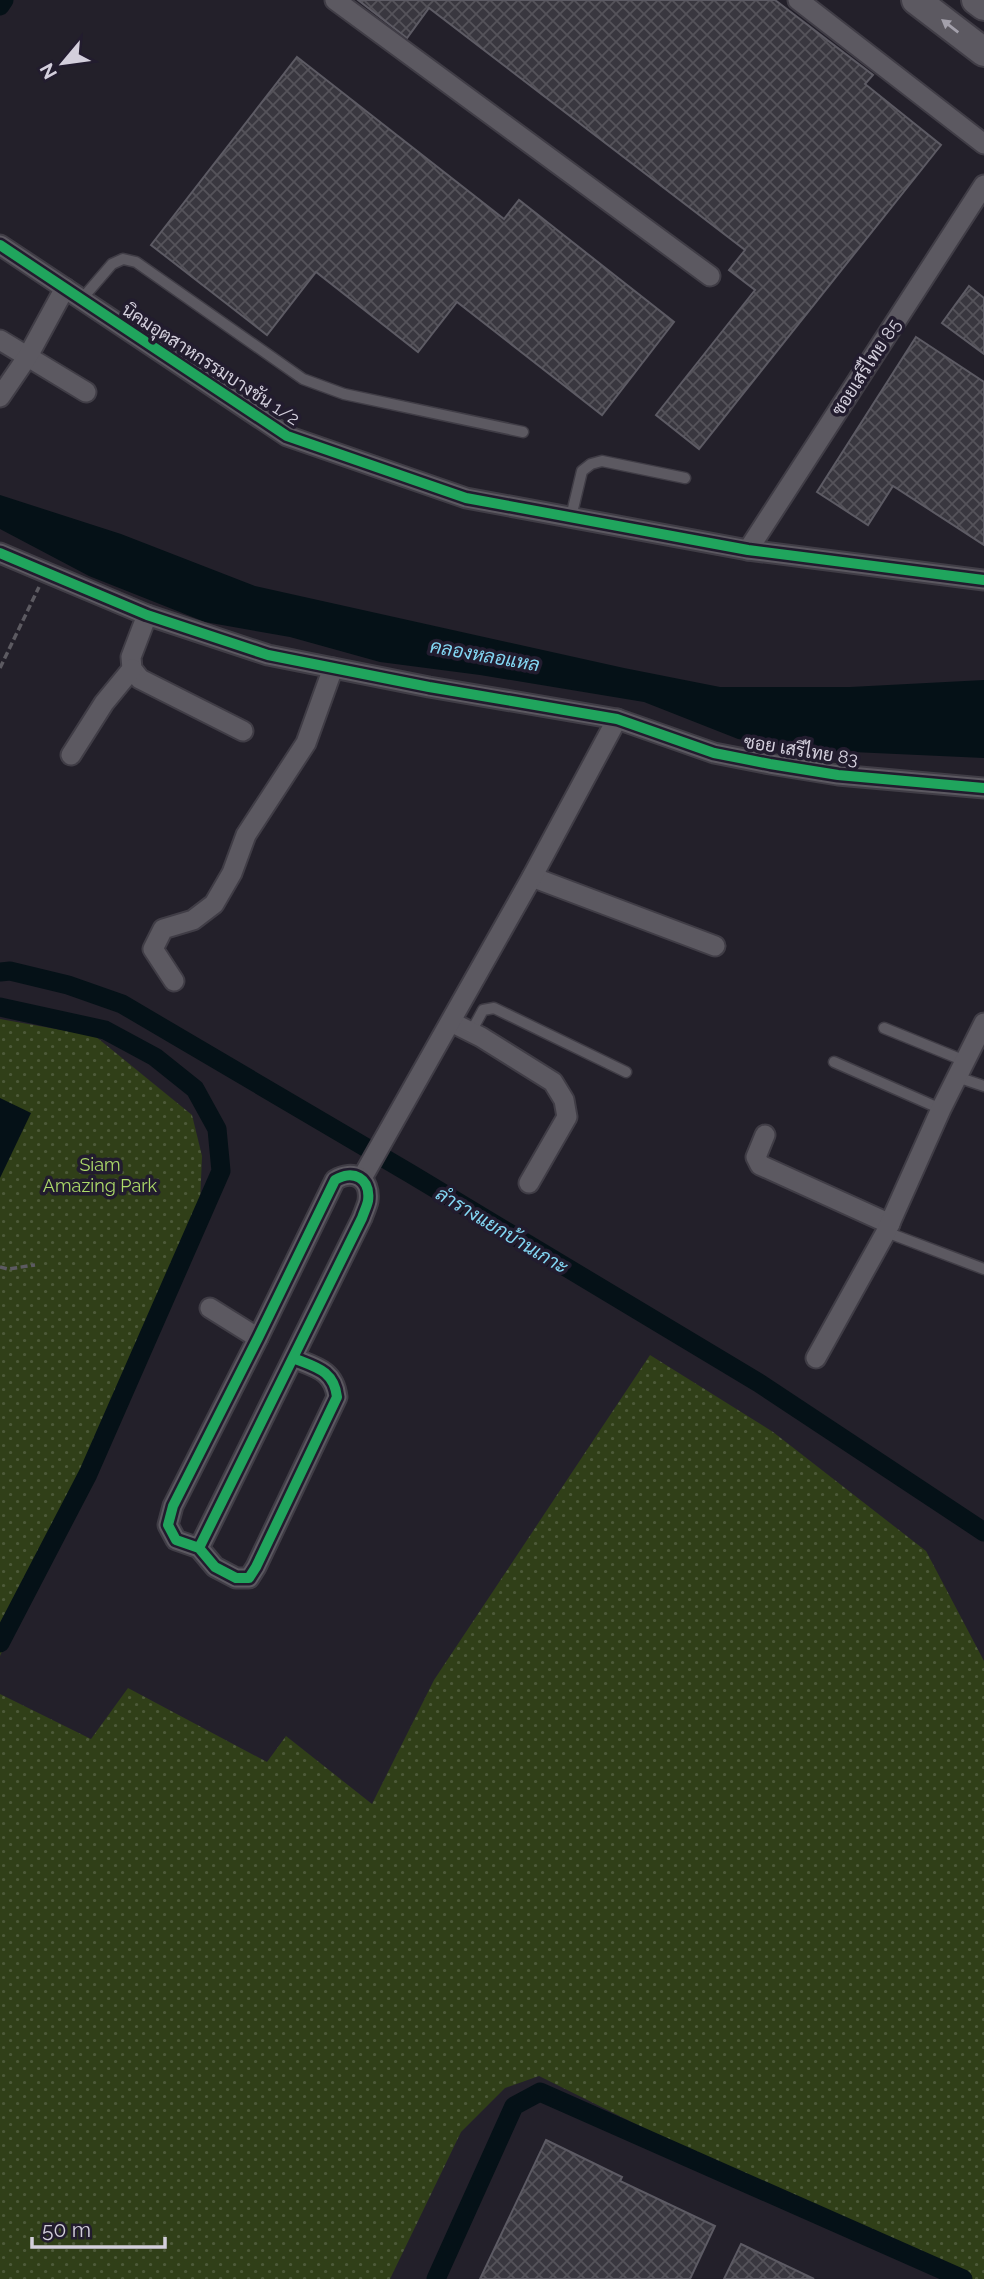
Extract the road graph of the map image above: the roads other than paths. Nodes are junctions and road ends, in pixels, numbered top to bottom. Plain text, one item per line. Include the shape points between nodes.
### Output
1 (335, 0) edge
2 (798, 0) edge
3 (916, 0) edge
4 (976, 0) edge
5 (984, 6) edge
6 (984, 52) edge
7 (984, 144) edge
8 (984, 184) edge
9 (0, 245) edge
10 (710, 276) dead end
11 (65, 288) junction
12 (81, 301) junction
13 (0, 340) edge
14 (27, 356) junction
15 (86, 392) dead end
16 (0, 397) edge
17 (523, 432) dead end
18 (685, 478) dead end
19 (571, 517) junction
20 (748, 550) junction
21 (0, 553) edge
22 (984, 580) edge
23 (147, 615) junction
24 (333, 668) junction
25 (132, 669) junction
26 (617, 719) junction
27 (243, 731) dead end
28 (71, 755) dead end
29 (984, 788) edge
30 (532, 877) junction
31 (715, 946) dead end
32 (174, 981) dead end
33 (451, 1022) junction
34 (984, 1023) edge
35 (884, 1028) dead end
36 (471, 1032) junction
37 (834, 1062) dead end
38 (961, 1069) junction
39 (626, 1072) dead end
40 (984, 1086) edge
41 (941, 1109) junction
42 (765, 1135) dead end
43 (366, 1171) junction
44 (529, 1184) dead end
45 (888, 1228) junction
46 (984, 1269) edge
47 (210, 1308) dead end
48 (258, 1338) junction
49 (293, 1358) junction
50 (816, 1358) dead end
51 (199, 1548) junction

1 - 10 street
2 - 7 street
6 -> 3 main road
4 - 5 main road
8 - 20 street, ซอยเสรีไทย 85
9 - 11 street, นิคมอุตสาหกรรมบางชัน 1/2
11 - 12 street, นิคมอุตสาหกรรมบางชัน 1/2
11 - 14 street
12 - 17 lane via 112,264 123,259 136,262 303,379 344,394
12 - 19 street, นิคมอุตสาหกรรมบางชัน 1/2 via 287,436 466,498
13 - 14 street
14 - 15 street
14 - 16 street
18 - 19 lane via 602,461 591,464 582,471
19 - 20 street, นิคมอุตสาหกรรมบางชัน 1/2
20 - 22 street, นิคมอุตสาหกรรมบางชัน 1/2
21 - 23 street, ซอย เสรีไทย 83
23 - 24 street, ซอย เสรีไทย 83 via 268,655
23 - 25 street via 131,657
24 - 26 street, ซอย เสรีไทย 83
24 - 32 street via 306,743 246,835 214,904 193,920 163,929 156,939 153,949
25 - 27 street via 140,679
25 - 28 street
26 - 29 street, ซอย เสรีไทย 83 via 714,753 770,764
26 - 30 street
30 - 31 street
30 - 33 street
33 - 36 street
33 - 43 street
34 - 38 street
35 - 38 lane
36 - 39 lane via 483,1010 494,1008
36 - 44 street via 553,1082 564,1100 567,1117
37 - 41 lane
38 - 40 lane
38 - 41 street
41 - 45 street
42 - 45 street via 757,1157 760,1165
43 - 48 street via 335,1180
43 - 49 street via 368,1200 362,1218
45 - 46 lane
45 - 50 street
47 - 48 street
48 - 51 street via 173,1506 168,1525 176,1540
49 - 51 street
49 - 51 street via 330,1376 337,1397 256,1567 249,1578 236,1578 215,1567

